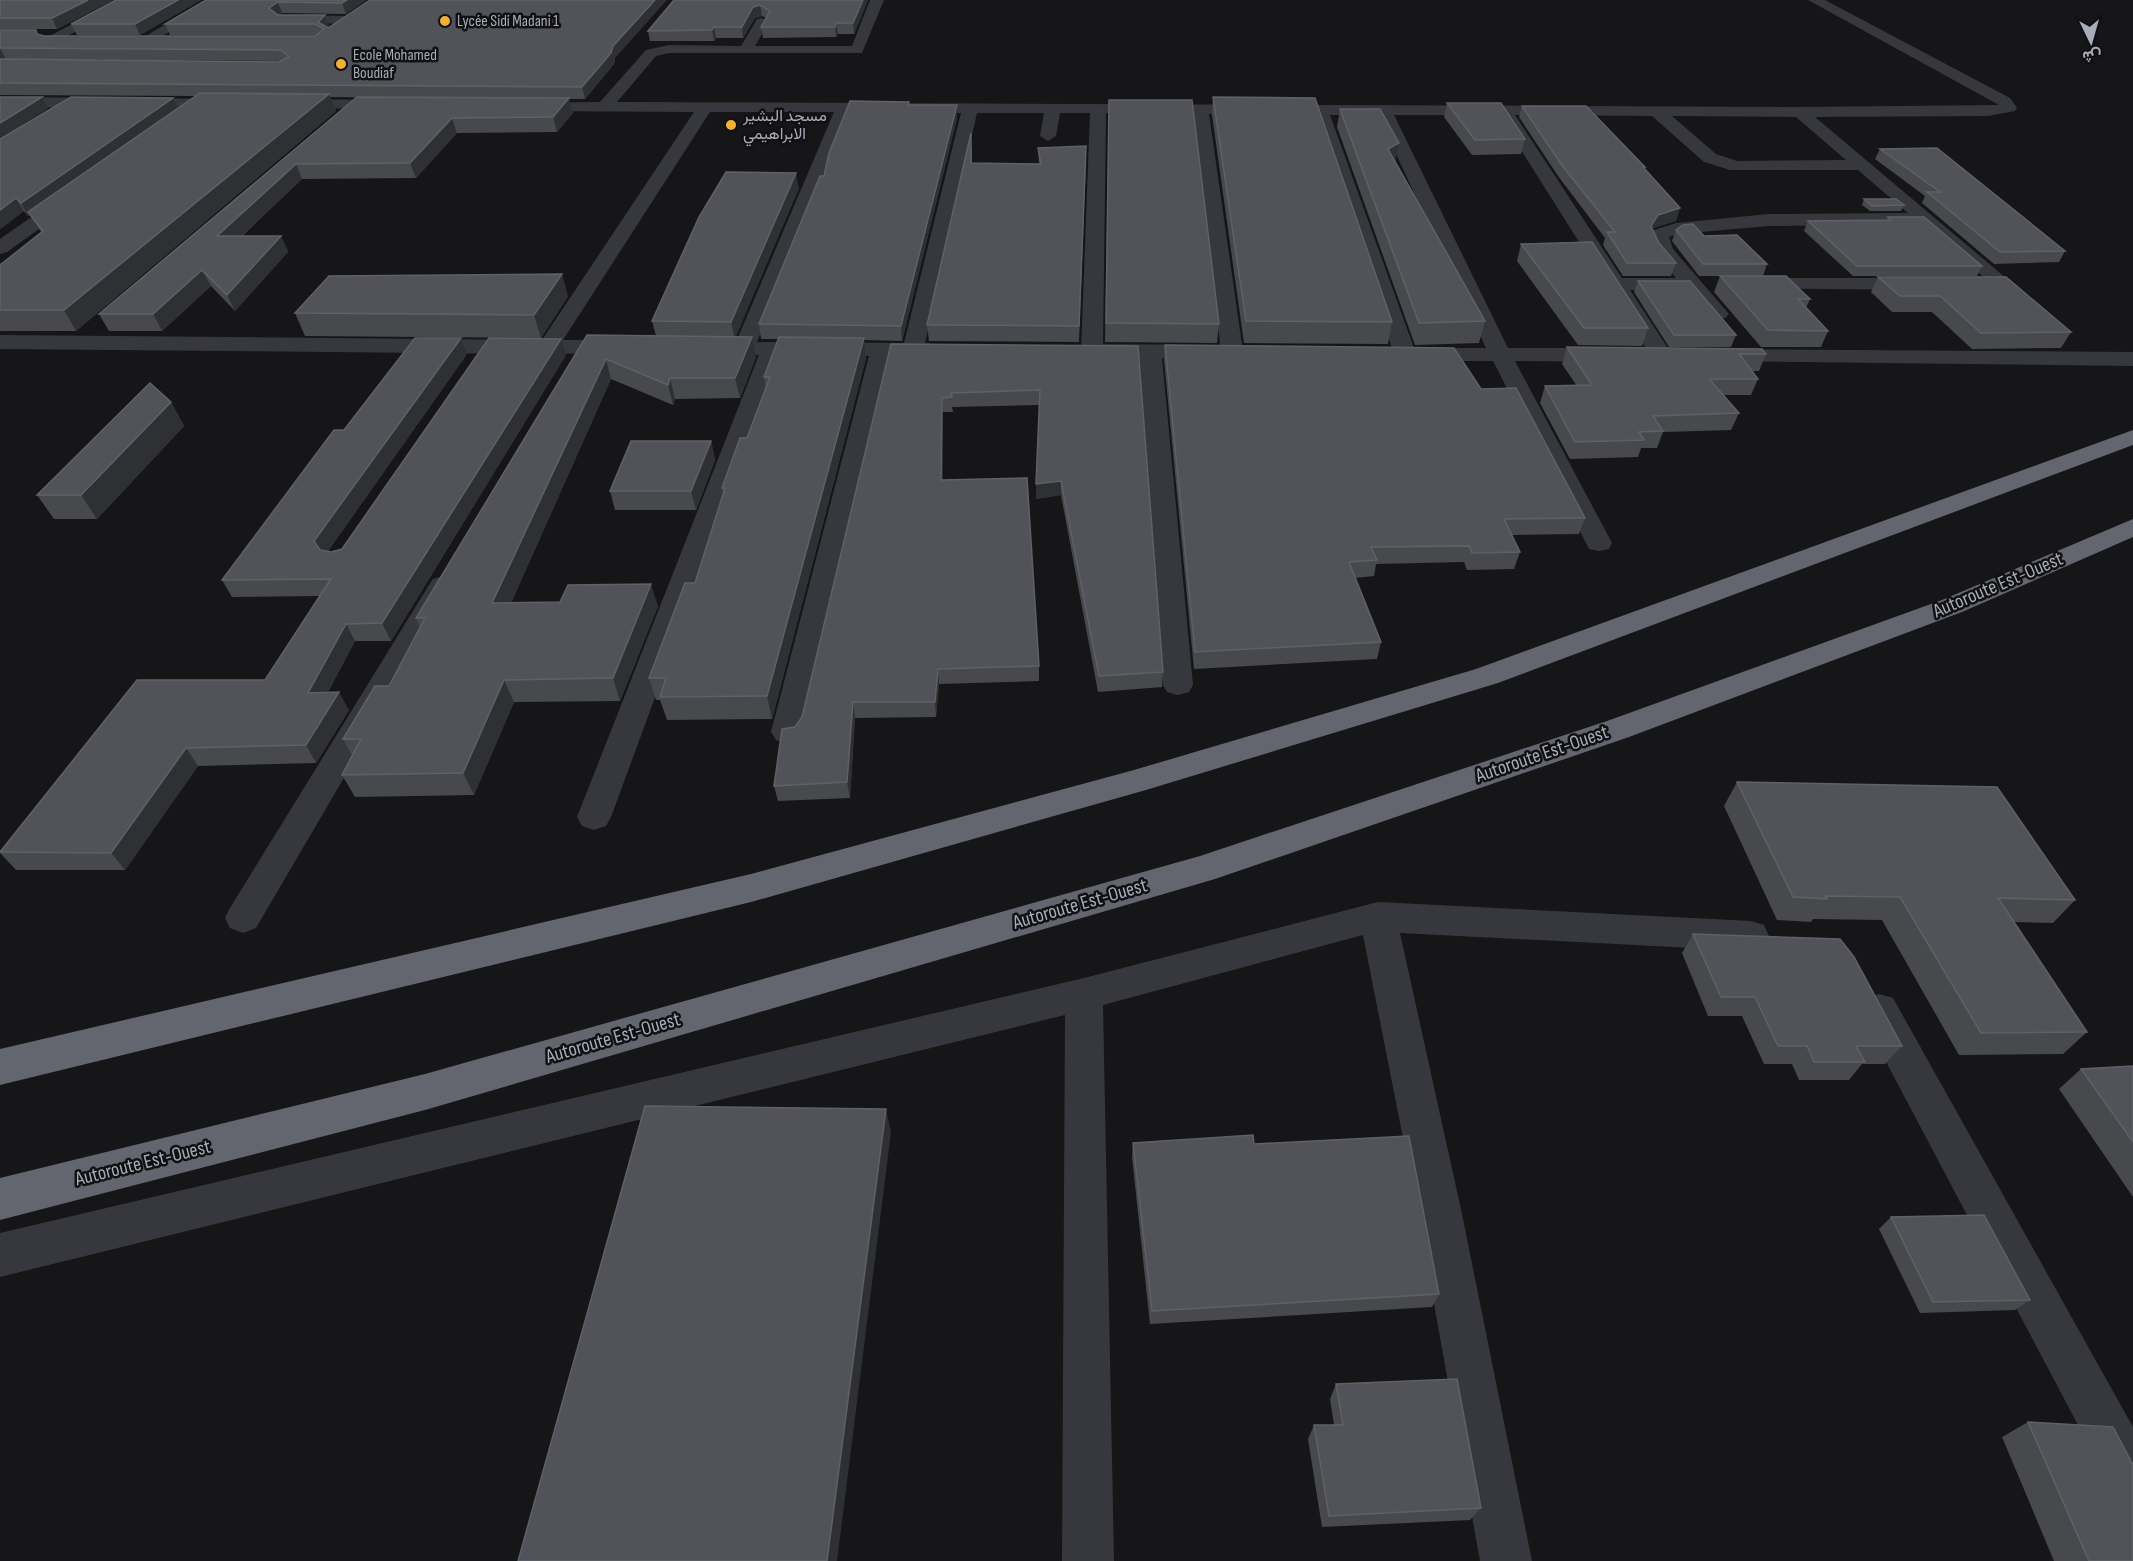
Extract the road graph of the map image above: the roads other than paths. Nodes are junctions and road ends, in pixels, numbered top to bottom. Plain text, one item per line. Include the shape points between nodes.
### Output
1 (128, 0) edge
2 (216, 0) edge
3 (877, 0) edge
4 (1815, 0) edge
5 (272, 12) edge
6 (94, 18) junction
7 (127, 18) edge
8 (160, 18) edge
9 (182, 19) junction
10 (217, 19) edge
11 (762, 22) edge
12 (30, 35) edge
13 (327, 36) edge
14 (55, 38) junction
15 (85, 41) edge
16 (120, 41) edge
17 (144, 41) junction
18 (175, 41) edge
19 (745, 50) junction
20 (38, 65) edge
21 (135, 66) edge
22 (2, 67) edge
23 (598, 88) edge
24 (0, 102) edge
25 (239, 102) edge
26 (73, 103) junction
27 (202, 104) junction
28 (277, 104) edge
29 (356, 105) junction
30 (404, 105) edge
31 (511, 106) edge
32 (583, 106) junction
33 (605, 106) junction
34 (705, 107) junction
35 (844, 107) junction
36 (970, 108) junction
37 (1053, 108) junction
38 (1098, 108) junction
39 (1200, 109) junction
40 (1320, 109) junction
41 (1383, 109) junction
42 (1504, 110) junction
43 (1655, 110) junction
44 (1800, 112) junction
45 (46, 120) edge
46 (173, 124) edge
47 (331, 127) edge
48 (1048, 136) dead end
49 (1864, 165) junction
50 (87, 186) edge
51 (1925, 218) junction
52 (0, 248) edge
53 (1616, 284) junction
54 (1692, 284) junction
55 (1943, 284) edge
56 (1967, 284) edge
57 (2003, 284) junction
58 (2038, 314) edge
59 (96, 328) dead end
60 (1649, 334) junction
61 (2064, 336) edge
62 (0, 342) edge
63 (79, 343) junction
64 (548, 347) junction
65 (585, 347) junction
66 (642, 347) edge
67 (687, 348) edge
68 (744, 348) junction
69 (772, 349) junction
70 (882, 349) junction
71 (913, 350) junction
72 (960, 350) edge
73 (1068, 351) edge
74 (1092, 351) junction
75 (1150, 351) junction
76 (1232, 352) junction
77 (1255, 352) edge
78 (1382, 353) edge
79 (1405, 354) junction
80 (1500, 354) junction
81 (1635, 355) junction
82 (1662, 356) junction
83 (1754, 356) junction
84 (2091, 359) junction
85 (2133, 359) edge
86 (567, 378) edge
87 (2133, 437) edge
88 (2133, 526) edge
89 (1599, 543) dead end
90 (457, 561) edge
91 (1178, 685) dead end
92 (787, 732) edge
93 (594, 817) dead end
94 (1378, 917) junction
95 (243, 918) dead end
96 (1788, 938) edge
97 (1860, 975) edge
98 (1084, 994) junction
99 (0, 1067) edge
100 (0, 1199) edge
101 (0, 1255) edge
102 (2133, 1477) edge
103 (1088, 1561) edge
104 (1506, 1561) edge

1 - 6 street
2 - 9 street
3 - 19 street via 856,50
4 - 44 street via 2009,108
5 - 13 street via 354,17
6 - 7 street
6 - 14 street
8 - 9 street
9 - 10 street
9 - 17 street
11 - 19 street
12 - 14 street
14 - 15 street
14 - 22 street
16 - 17 street
17 - 18 street
17 - 21 street via 98,66
19 - 33 street via 669,49 651,53
20 - 22 street
23 - 32 street
24 - 26 street
25 - 27 street
26 - 27 street
26 - 45 street
27 - 46 street
28 - 29 street
29 - 30 street
29 - 47 street
31 - 32 street
32 - 33 street
33 - 34 street
34 - 35 street
34 - 64 street
35 - 36 street
35 - 68 street
36 - 37 street
36 - 71 street
37 - 38 street
37 - 48 street
38 - 39 street
38 - 74 street
39 - 40 street
39 - 76 street
40 - 41 street
40 - 79 street
41 - 42 street
41 - 80 street
42 - 43 street
42 - 53 street
43 - 44 street
43 - 49 street via 1718,162 1736,166
44 - 49 street
49 - 51 street
50 - 52 street
51 - 54 street via 1769,220 1676,229 1661,234 1659,240 1664,251
51 - 57 street
53 - 54 street
53 - 60 street
54 - 55 street
54 - 83 street
56 - 57 street
57 - 58 street
59 - 63 street
60 - 81 street
60 - 82 street
61 - 84 street
62 - 63 street
63 - 64 street via 480,356
64 - 65 street
65 - 66 street
65 - 86 street
67 - 68 street
68 - 69 street
69 - 70 street
69 - 93 street
70 - 71 street
70 - 92 street
71 - 72 street
73 - 74 street
74 - 75 street
75 - 76 street
75 - 91 street
76 - 77 street
78 - 79 street
79 - 80 street
80 - 81 street
80 - 89 street
81 - 82 street
82 - 83 street
83 - 84 street
84 - 85 street
87 - 99 highway via 1487,676 1134,782 752,888
88 - 100 highway, Autoroute Est-Ouest via 1897,627 1618,729 1203,869 425,1092
90 - 95 street
94 - 96 street
94 - 98 street
94 - 104 street
97 - 102 street
98 - 101 street
98 - 103 street

